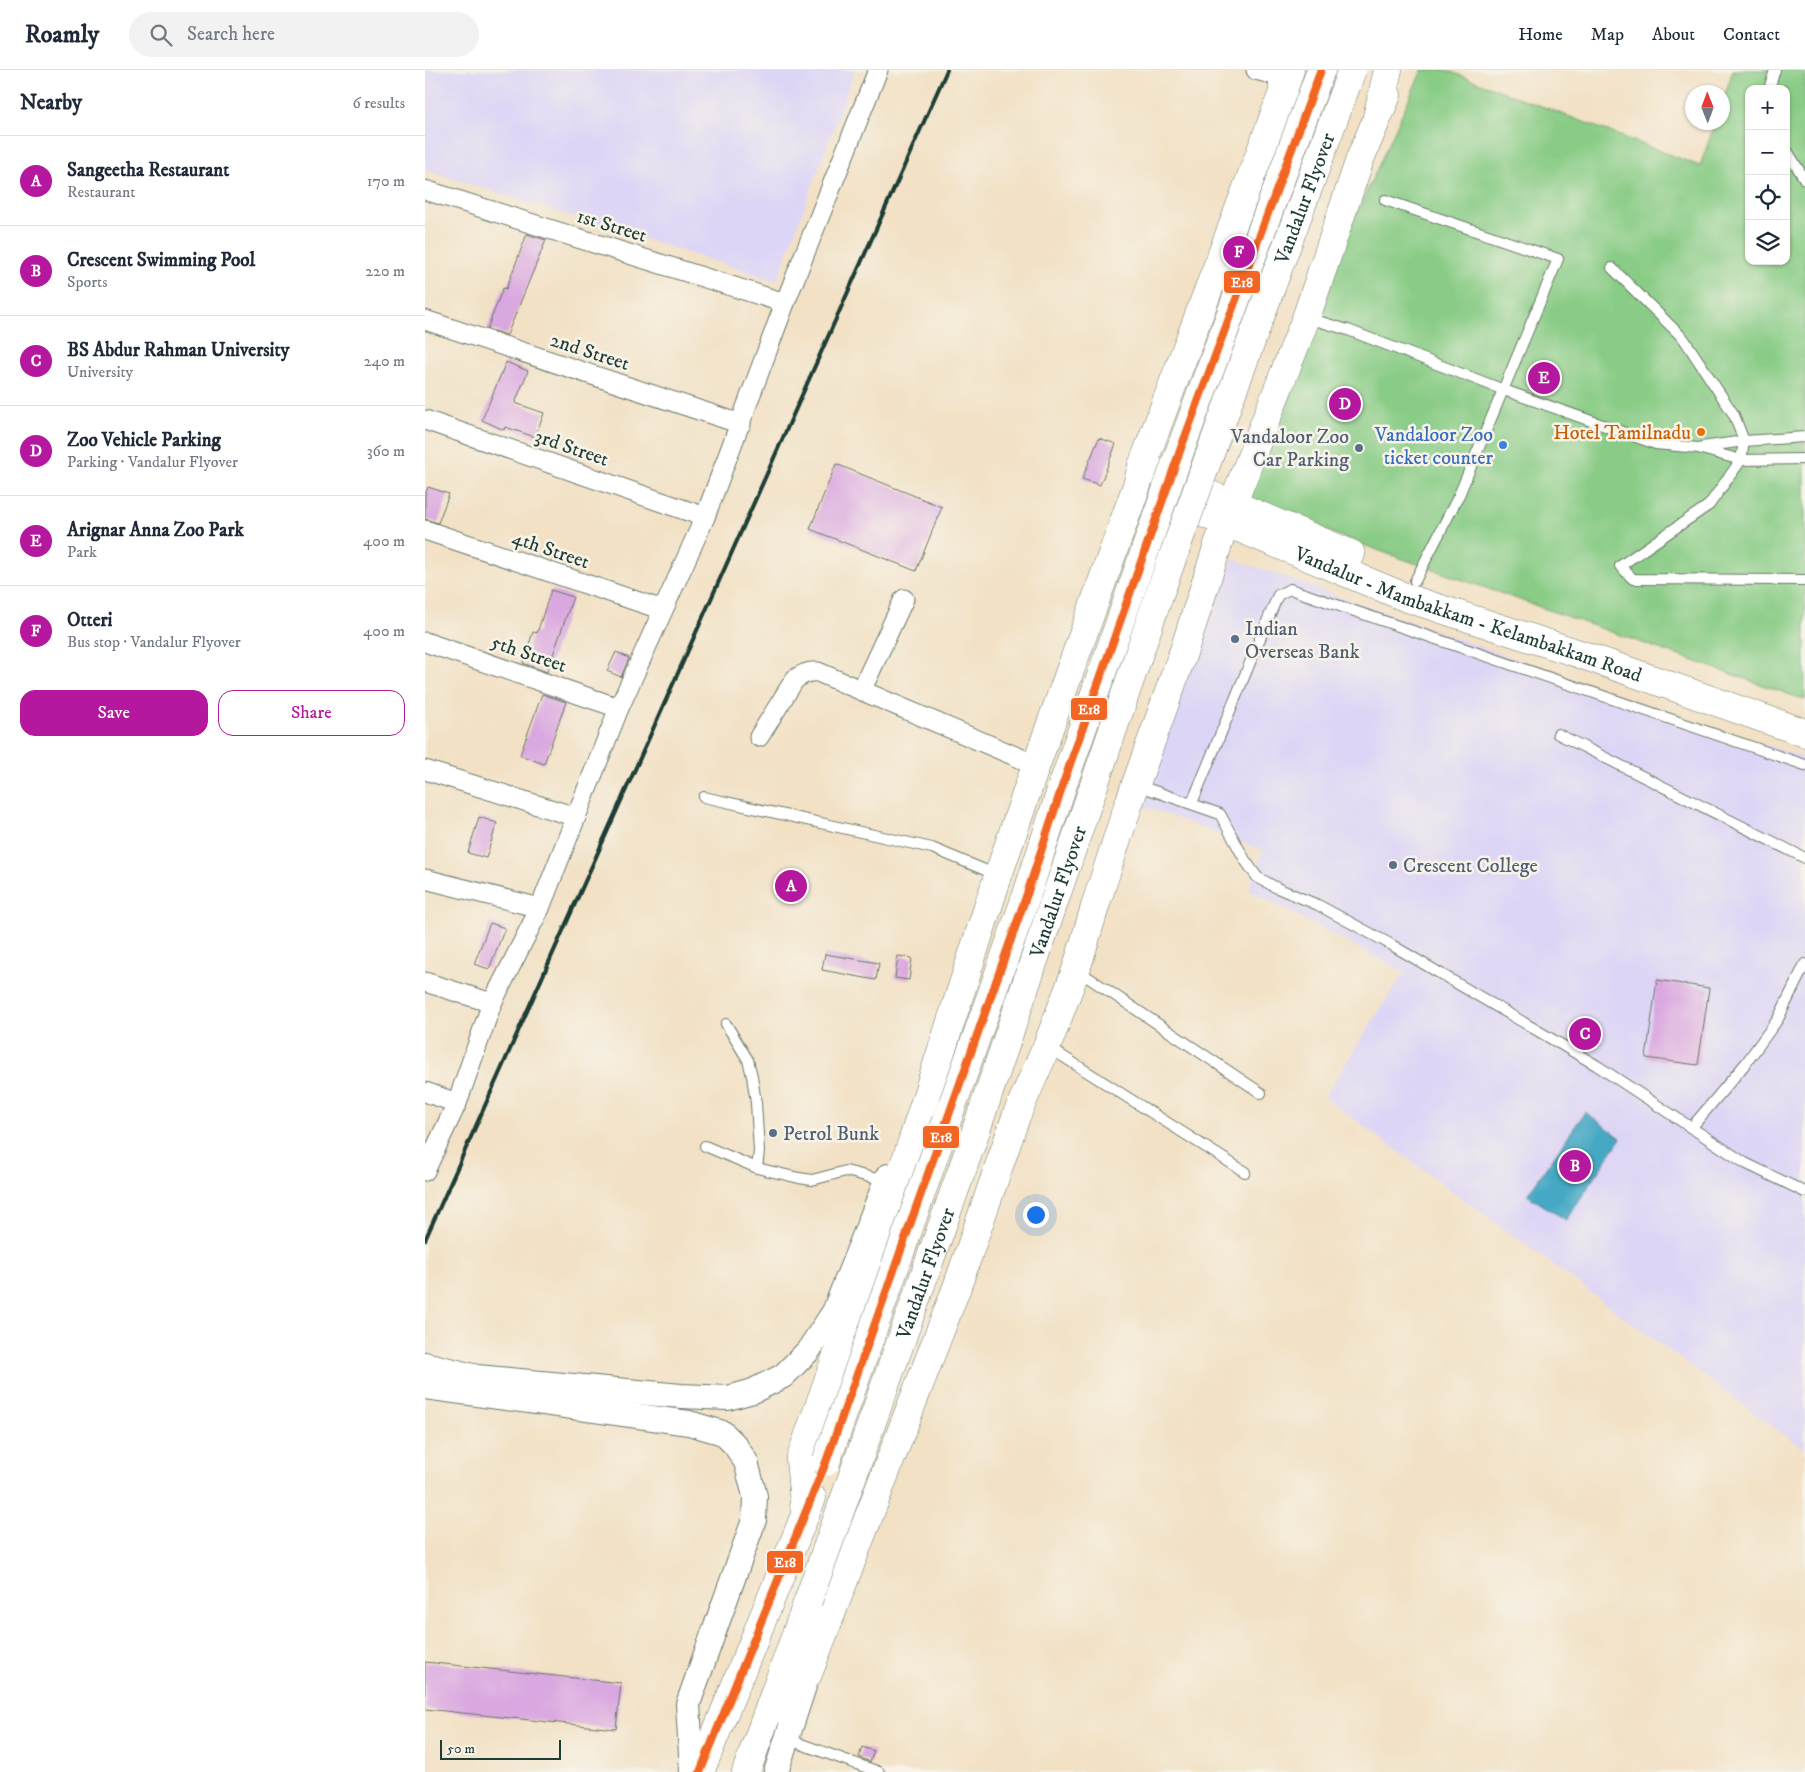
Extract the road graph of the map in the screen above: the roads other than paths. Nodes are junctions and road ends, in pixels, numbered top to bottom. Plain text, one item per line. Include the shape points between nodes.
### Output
1 (878, 70) edge
2 (1256, 70) edge
3 (1321, 70) edge
4 (1352, 70) edge
5 (1388, 70) edge
6 (1397, 70) edge
7 (1775, 70) edge
8 (1285, 77) edge
9 (1770, 85) edge
10 (1377, 117) junction
11 (1790, 156) edge
12 (1805, 180) edge
13 (425, 190) edge
14 (1385, 200) dead end
15 (1612, 268) dead end
16 (785, 303) junction
17 (1306, 318) junction
18 (425, 320) edge
19 (1504, 390) junction
20 (425, 420) edge
21 (741, 424) junction
22 (1805, 437) edge
23 (1744, 441) junction
24 (1698, 448) junction
25 (1805, 459) edge
26 (1741, 460) junction
27 (1139, 476) junction
28 (1229, 514) junction
29 (705, 517) junction
30 (425, 530) edge
31 (1805, 580) edge
32 (1415, 581) junction
33 (904, 599) dead end
34 (663, 610) junction
35 (425, 642) edge
36 (861, 689) junction
37 (619, 708) junction
38 (1805, 717) edge
39 (1805, 733) edge
40 (1558, 734) dead end
41 (759, 736) dead end
42 (1036, 765) junction
43 (1805, 765) edge
44 (425, 770) edge
45 (1136, 785) junction
46 (704, 797) dead end
47 (1192, 803) junction
48 (576, 817) junction
49 (1805, 858) edge
50 (998, 876) junction
51 (425, 879) edge
52 (540, 908) junction
53 (1805, 964) edge
54 (1076, 970) junction
55 (425, 982) edge
56 (491, 1003) junction
57 (726, 1024) dead end
58 (1047, 1046) junction
59 (425, 1092) edge
60 (1261, 1093) dead end
61 (925, 1101) junction
62 (457, 1103) junction
63 (1691, 1128) junction
64 (705, 1146) dead end
65 (757, 1168) junction
66 (425, 1171) edge
67 (1245, 1172) dead end
68 (885, 1181) junction
69 (1805, 1192) edge
70 (425, 1364) edge
71 (425, 1387) edge
72 (805, 1515) junction
73 (808, 1674) junction
74 (769, 1713) junction
75 (787, 1739) junction
76 (692, 1772) edge
77 (700, 1772) edge
78 (746, 1772) edge
79 (777, 1772) edge
80 (879, 1772) edge

1 - 16 street
2 - 8 street
3 - 72 main road, Vandalur Flyover, bridge via 1181,448 1027,894
4 - 74 main road, Vandalur Flyover, bridge via 1158,598 972,1142
5 - 10 main road
6 - 10 main road
7 - 9 lane
8 - 27 main road
10 - 17 main road
11 - 12 lane
13 - 16 street, 1st Street
14 - 19 lane via 1557,259
15 - 23 lane via 1683,339 1734,414
16 - 21 street
17 - 19 lane via 1348,330
17 - 28 main road
18 - 21 street, 2nd Street
19 - 24 lane via 1656,444
19 - 32 lane via 1459,495
20 - 29 street, 3rd Street
21 - 29 street
22 - 23 lane
23 - 24 lane
23 - 26 lane
24 - 26 lane
25 - 26 lane
26 - 31 lane via 1709,505 1620,566 1633,579
27 - 28 main road, Vandalur - Mambakkam - Kelambakkam Road
27 - 42 main road
28 - 32 main road, Vandalur - Mambakkam - Kelambakkam Road
28 - 39 main road, Vandalur - Mambakkam - Kelambakkam Road via 1407,598 1580,654
28 - 45 main road
29 - 34 street
30 - 34 street, 4th Street
32 - 38 main road, Vandalur - Mambakkam - Kelambakkam Road
33 - 36 street
34 - 37 street
35 - 37 street, 5th Street
36 - 41 street via 818,672 804,674 795,679
36 - 42 street
37 - 48 street
40 - 49 lane
42 - 50 main road
43 - 47 lane via 1290,589 1278,595
44 - 48 street
45 - 47 lane
45 - 54 main road
46 - 50 lane via 932,848
47 - 63 lane via 1220,814 1257,877 1319,905 1389,944 1596,1065
48 - 52 street
50 - 61 main road
51 - 52 street
52 - 56 street
53 - 63 lane via 1778,1020 1746,1064
54 - 58 main road
54 - 60 lane
55 - 56 street
56 - 62 street
57 - 65 lane via 748,1060 752,1076 759,1151
58 - 67 lane
58 - 73 main road via 1017,1114 957,1287
59 - 62 street
61 - 68 street
61 - 72 main road via 800,1460
62 - 66 street
63 - 69 lane via 1745,1163
64 - 65 lane
65 - 68 lane via 812,1180 846,1171
68 - 70 street via 834,1312 808,1351 783,1376 753,1391 728,1398 681,1396 477,1377
71 - 76 street via 689,1423 723,1433 735,1445 746,1462 755,1496 754,1520 688,1704
72 - 77 main road, Vandalur Flyover
73 - 74 main road
73 - 75 street
74 - 78 main road, Vandalur Flyover
75 - 79 street
75 - 80 lane

